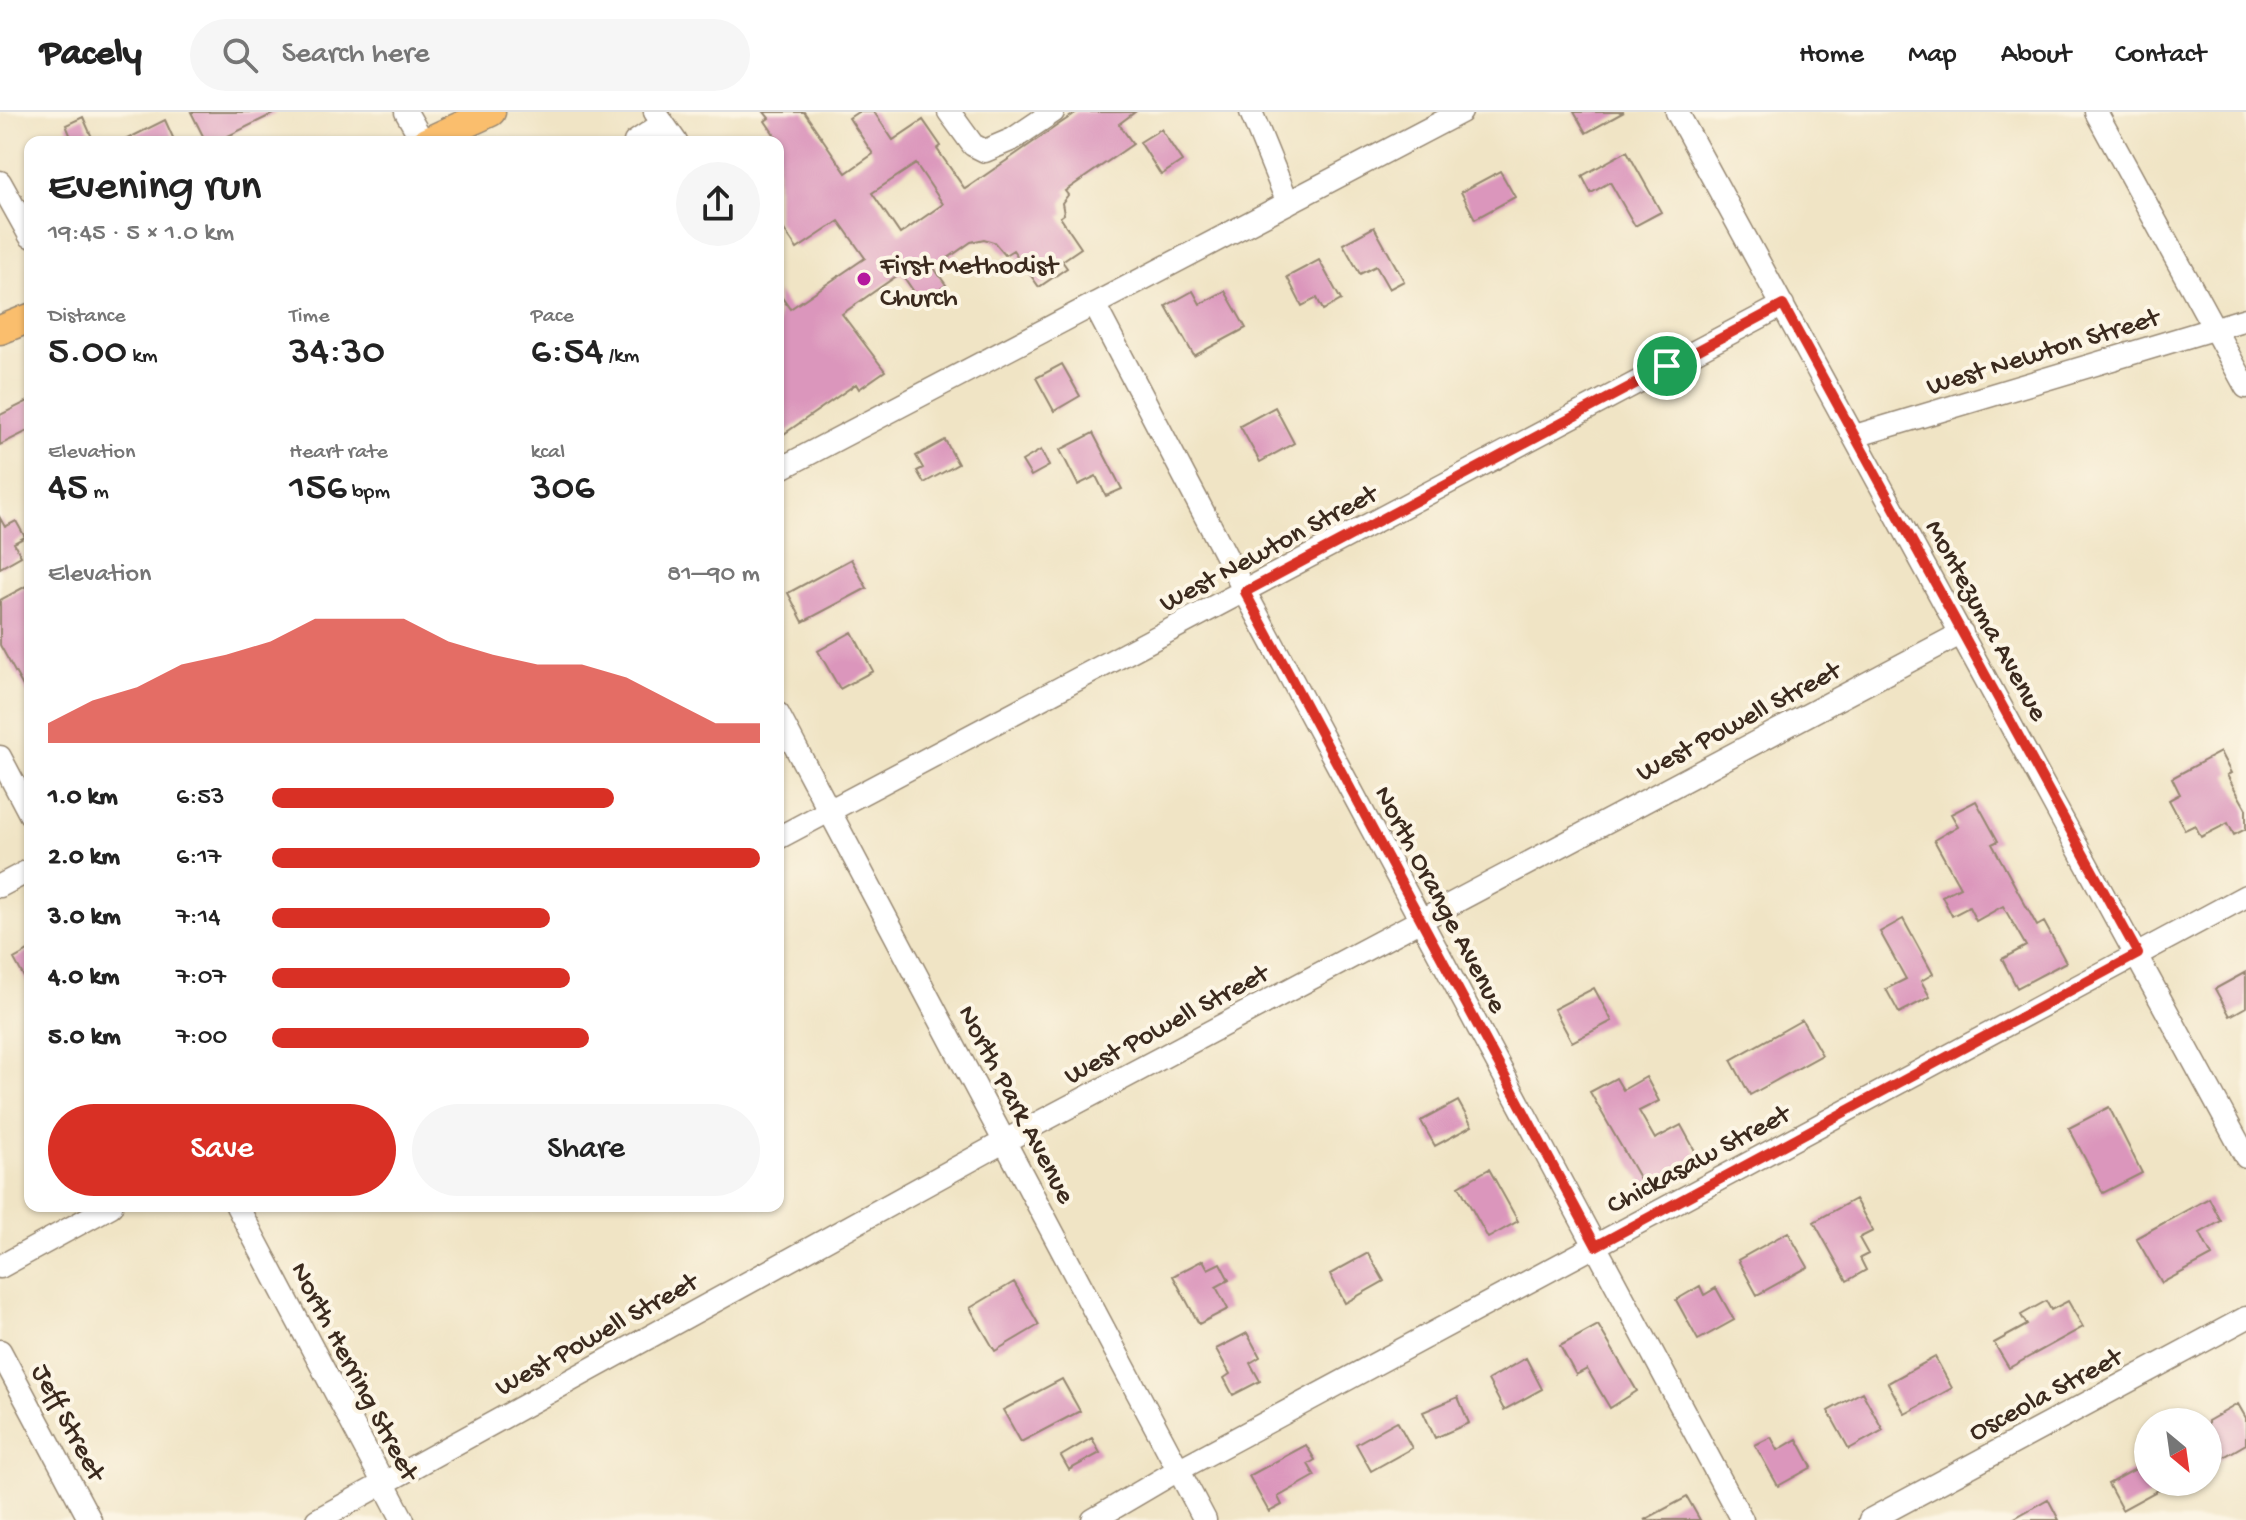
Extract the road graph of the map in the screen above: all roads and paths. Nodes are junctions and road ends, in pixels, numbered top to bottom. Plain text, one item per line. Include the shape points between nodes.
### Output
1 (406, 112) edge
2 (491, 112) edge
3 (949, 112) edge
4 (1053, 112) edge
5 (1251, 112) edge
6 (1461, 112) edge
7 (1677, 112) edge
8 (2096, 112) edge
9 (665, 126) edge
10 (420, 136) edge
11 (437, 136) edge
12 (646, 136) edge
13 (0, 182) edge
14 (1288, 203) junction
15 (24, 225) edge
16 (1094, 304) junction
17 (1783, 305) junction
18 (2246, 319) edge
19 (24, 320) edge
20 (2214, 329) junction
21 (0, 330) edge
22 (2246, 387) edge
23 (1855, 436) junction
24 (784, 467) edge
25 (1245, 592) junction
26 (1962, 633) junction
27 (784, 725) edge
28 (0, 757) edge
29 (24, 803) edge
30 (829, 810) junction
31 (784, 835) edge
32 (24, 873) edge
33 (0, 886) edge
34 (2246, 896) edge
35 (1421, 920) junction
36 (2138, 954) junction
37 (1006, 1141) junction
38 (2246, 1157) edge
39 (100, 1212) edge
40 (240, 1212) edge
41 (1596, 1246) junction
42 (0, 1267) edge
43 (2246, 1318) edge
44 (0, 1351) edge
45 (1178, 1470) junction
46 (383, 1483) junction
47 (90, 1520) edge
48 (317, 1520) edge
49 (403, 1520) edge
50 (1093, 1520) edge
51 (1205, 1520) edge
52 (1742, 1520) edge
53 (1870, 1520) edge

1 - 10 street
2 - 11 main road
3 - 4 street via 973,145 985,151
5 - 14 street
6 - 14 street
7 - 17 street, Montezuma Avenue
8 - 20 street
9 - 12 street
13 - 15 street
14 - 16 street
16 - 24 street
16 - 25 street, North Orange Avenue
17 - 23 street, Montezuma Avenue
17 - 25 street, West Newton Street
18 - 20 street, West Newton Street
19 - 21 main road
20 - 22 street
20 - 23 street, West Newton Street
23 - 26 street, Montezuma Avenue
25 - 30 street, West Newton Street
25 - 35 street, North Orange Avenue
26 - 35 street, West Powell Street
26 - 36 street, Montezuma Avenue
27 - 30 street, North Park Avenue
28 - 29 street
30 - 31 street, West Newton Street
30 - 37 street, North Park Avenue
32 - 33 street
34 - 36 street, Chickasaw Street
35 - 37 street, West Powell Street
35 - 41 street, North Orange Avenue
36 - 38 street, Montezuma Avenue
36 - 41 street, Chickasaw Street
37 - 45 street, North Park Avenue
37 - 46 street, West Powell Street
39 - 42 street
40 - 46 street, North Herring Street
41 - 45 street, Chickasaw Street
41 - 52 street, North Orange Avenue
43 - 53 street, Osceola Street
44 - 47 street, Jeff Street
45 - 50 street, Chickasaw Street
45 - 51 street, North Park Avenue
46 - 48 street, West Powell Street
46 - 49 street, North Herring Street

